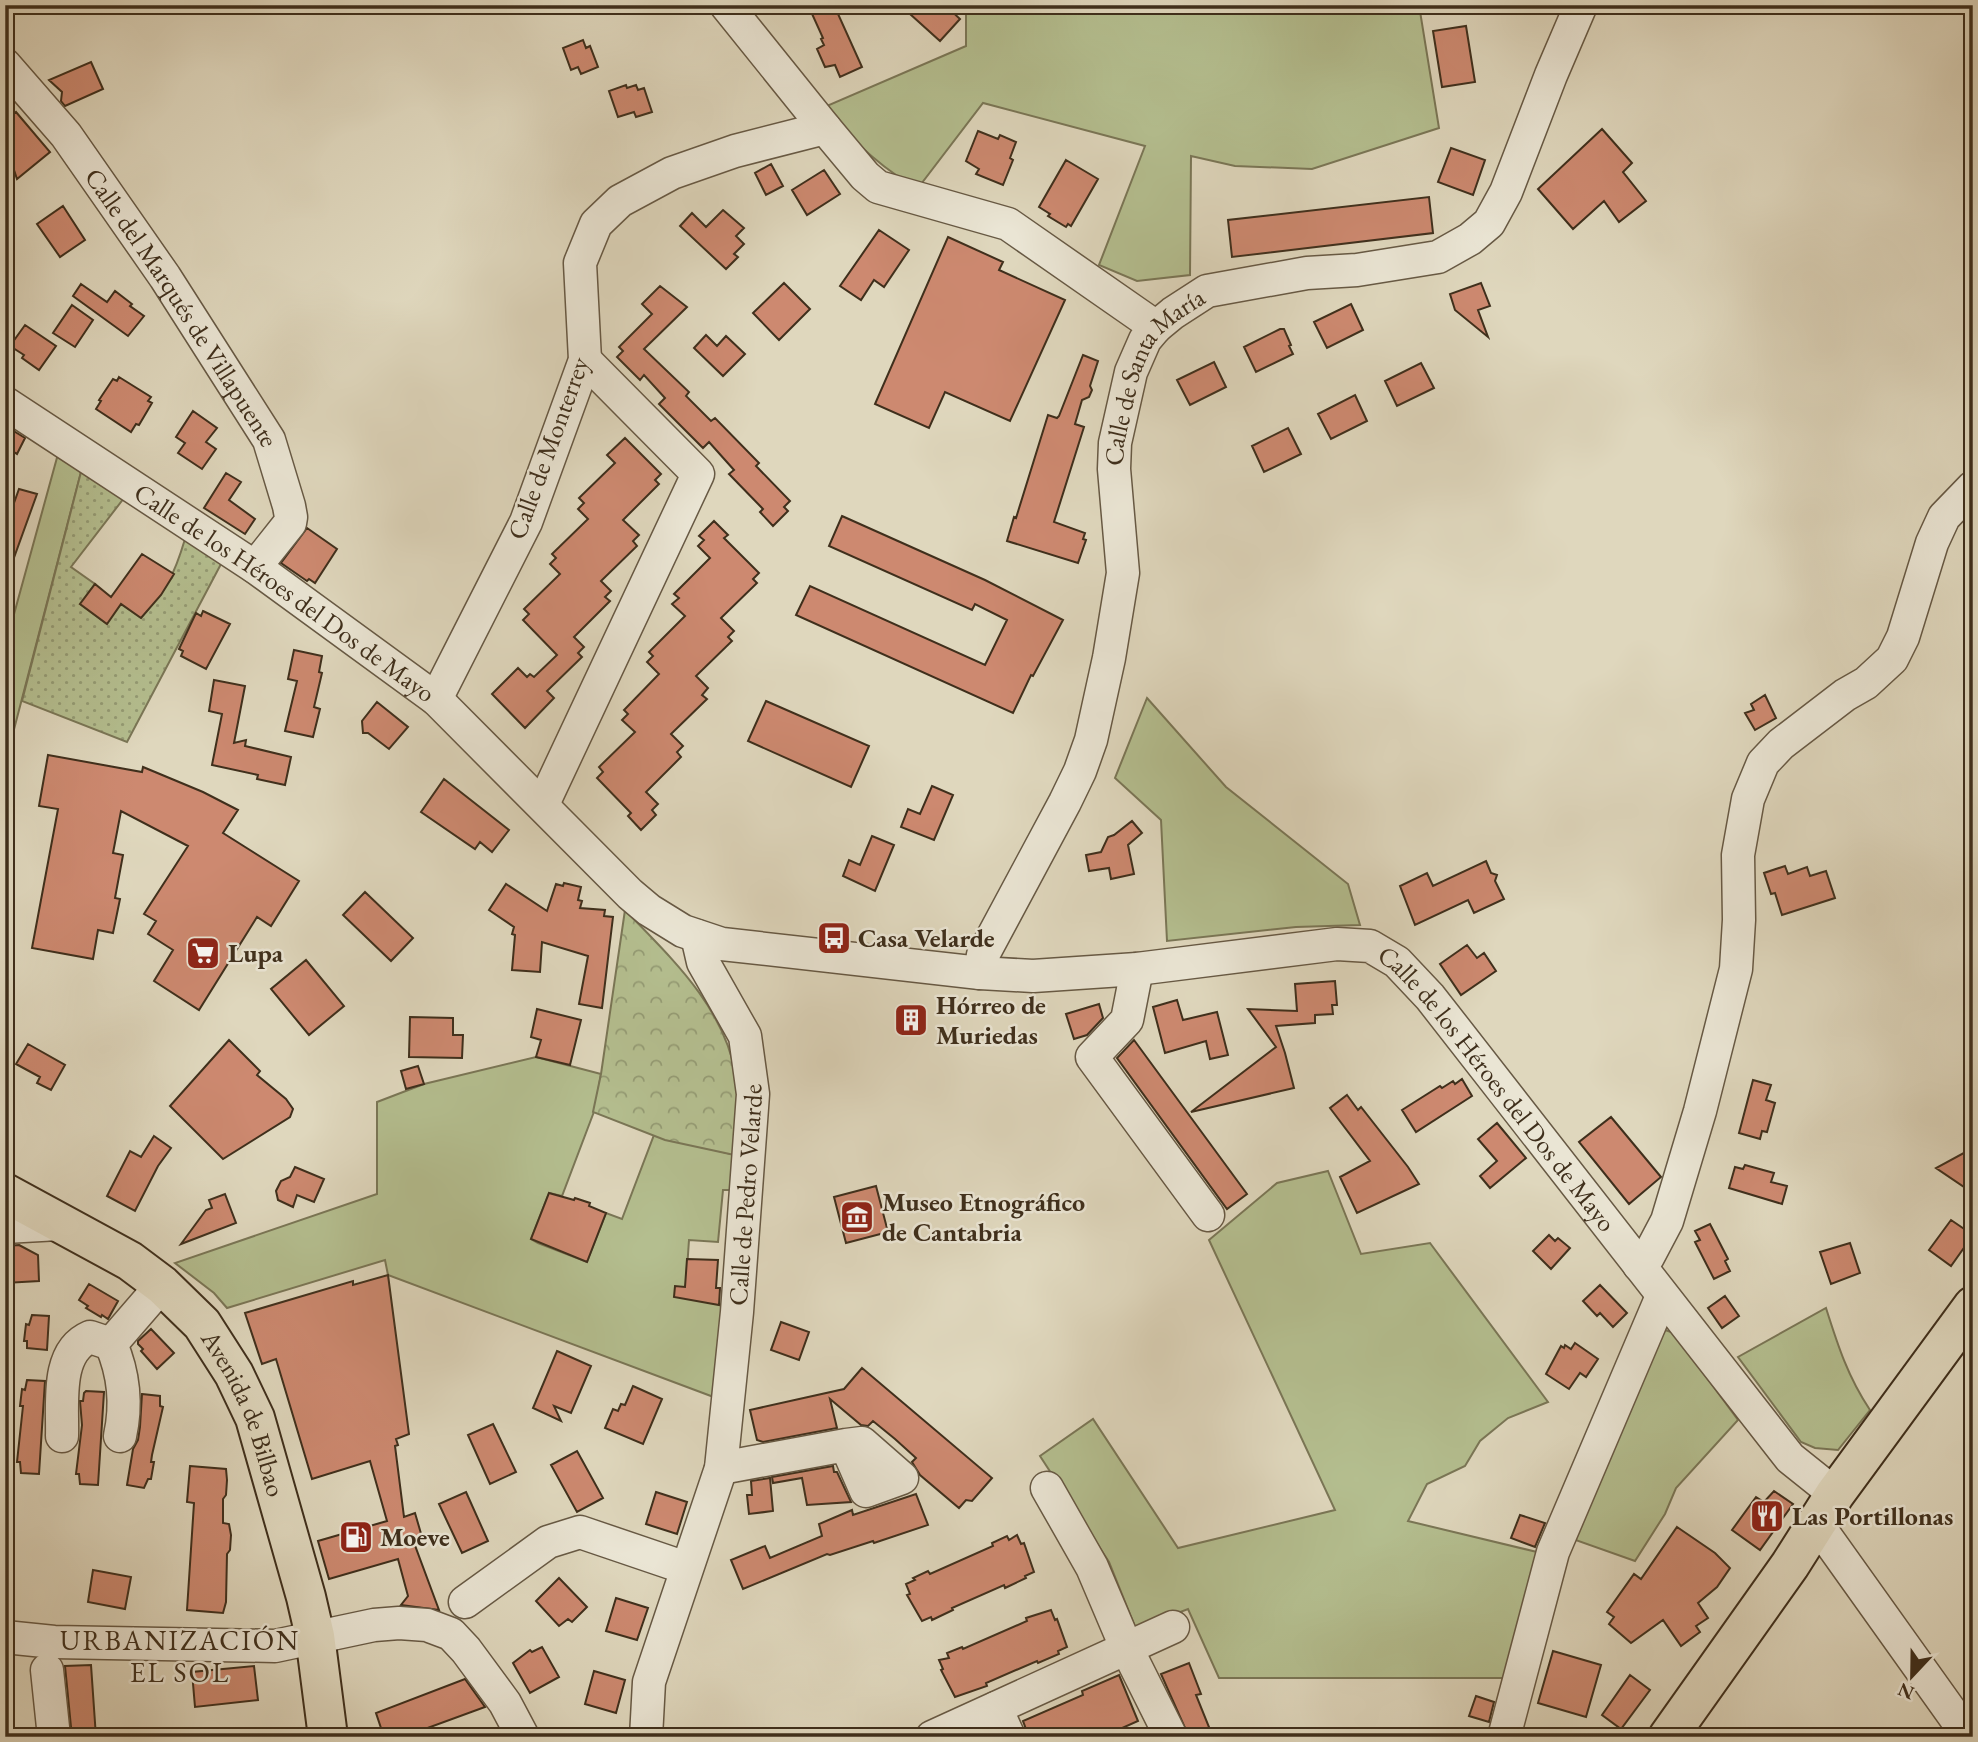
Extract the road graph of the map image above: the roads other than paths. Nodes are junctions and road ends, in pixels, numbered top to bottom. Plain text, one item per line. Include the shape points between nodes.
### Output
1 (726, 5) edge
2 (1581, 5) edge
3 (5, 65) edge
4 (825, 128) junction
5 (1156, 327) junction
6 (585, 360) junction
7 (5, 403) edge
8 (1973, 487) edge
9 (255, 567) junction
10 (436, 699) junction
11 (543, 804) junction
12 (697, 936) junction
13 (1137, 969) junction
14 (980, 973) junction
15 (5, 1193) edge
16 (1208, 1215) dead end
17 (59, 1224) junction
18 (5, 1227) edge
19 (1639, 1265) junction
20 (162, 1285) junction
21 (1662, 1296) junction
22 (1973, 1306) edge
23 (111, 1344) junction
24 (62, 1436) dead end
25 (121, 1436) dead end
26 (846, 1445) dead end
27 (721, 1468) junction
28 (1047, 1488) dead end
29 (1826, 1509) junction
30 (686, 1568) junction
31 (465, 1602) dead end
32 (1173, 1627) dead end
33 (315, 1636) junction
34 (5, 1637) edge
35 (1126, 1647) junction
36 (47, 1670) dead end
37 (996, 1708) junction
38 (54, 1737) edge
39 (328, 1737) edge
40 (523, 1737) edge
41 (646, 1737) edge
42 (932, 1737) edge
43 (1009, 1737) edge
44 (1171, 1737) edge
45 (1504, 1737) edge
46 (1668, 1737) edge
47 (1969, 1737) edge

1 - 4 street
2 - 5 street, Calle de Santa María via 1506,192 1489,223 1470,239 1438,257 1207,291
3 - 9 street, Calle del Marqués de Villapuente via 73,146 165,277 269,440 292,517
4 - 5 street via 878,187 1008,225
4 - 6 street, Calle de Monterrey via 671,173 620,201 603,216 580,264
5 - 14 street, Calle de Santa María via 1136,359 1115,443 1123,573 1091,740 1065,802 983,955
6 - 10 street, Calle de Monterrey via 526,522
6 - 11 street via 698,474
7 - 9 street, Calle de los Héroes del Dos de Mayo
8 - 19 street via 1944,517 1892,659 1763,763 1748,799 1738,855 1739,920 1733,982 1667,1221
9 - 10 street, Calle de los Héroes del Dos de Mayo
10 - 11 street, Calle de los Héroes del Dos de Mayo
11 - 12 street, Calle de los Héroes del Dos de Mayo via 649,910
12 - 14 street, Calle de los Héroes del Dos de Mayo via 722,944
12 - 27 street, Calle de Pedro Velarde via 703,962 745,1036 753,1094
13 - 14 street, Calle de los Héroes del Dos de Mayo via 1033,976
13 - 16 street via 1127,1020 1092,1057
13 - 19 street, Calle de los Héroes del Dos de Mayo via 1338,944 1370,946 1397,962 1430,997
15 - 17 main road, Avenida de Bilbao
17 - 18 street
17 - 20 main road, Avenida de Bilbao via 130,1261
19 - 21 street, Calle de los Héroes del Dos de Mayo
20 - 23 street
20 - 33 main road, Avenida de Bilbao via 202,1324 255,1418
21 - 29 street, Calle de los Héroes del Dos de Mayo
21 - 45 street via 1553,1552
22 - 29 main road
23 - 24 street via 90,1337 69,1358
23 - 25 street via 124,1392
26 - 27 street
27 - 30 street, Calle de Pedro Velarde
28 - 35 street via 1093,1567
29 - 46 main road
29 - 47 street, Calle de los Héroes del Dos de Mayo
30 - 31 street via 580,1532 548,1542
30 - 41 street, Calle de Pedro Velarde via 649,1682
32 - 35 street
33 - 34 street via 275,1646
33 - 39 main road, Avenida de Bilbao
33 - 40 street via 399,1623 427,1625 451,1634 490,1681
35 - 37 street
35 - 44 street
36 - 38 street
37 - 42 street
37 - 43 street

